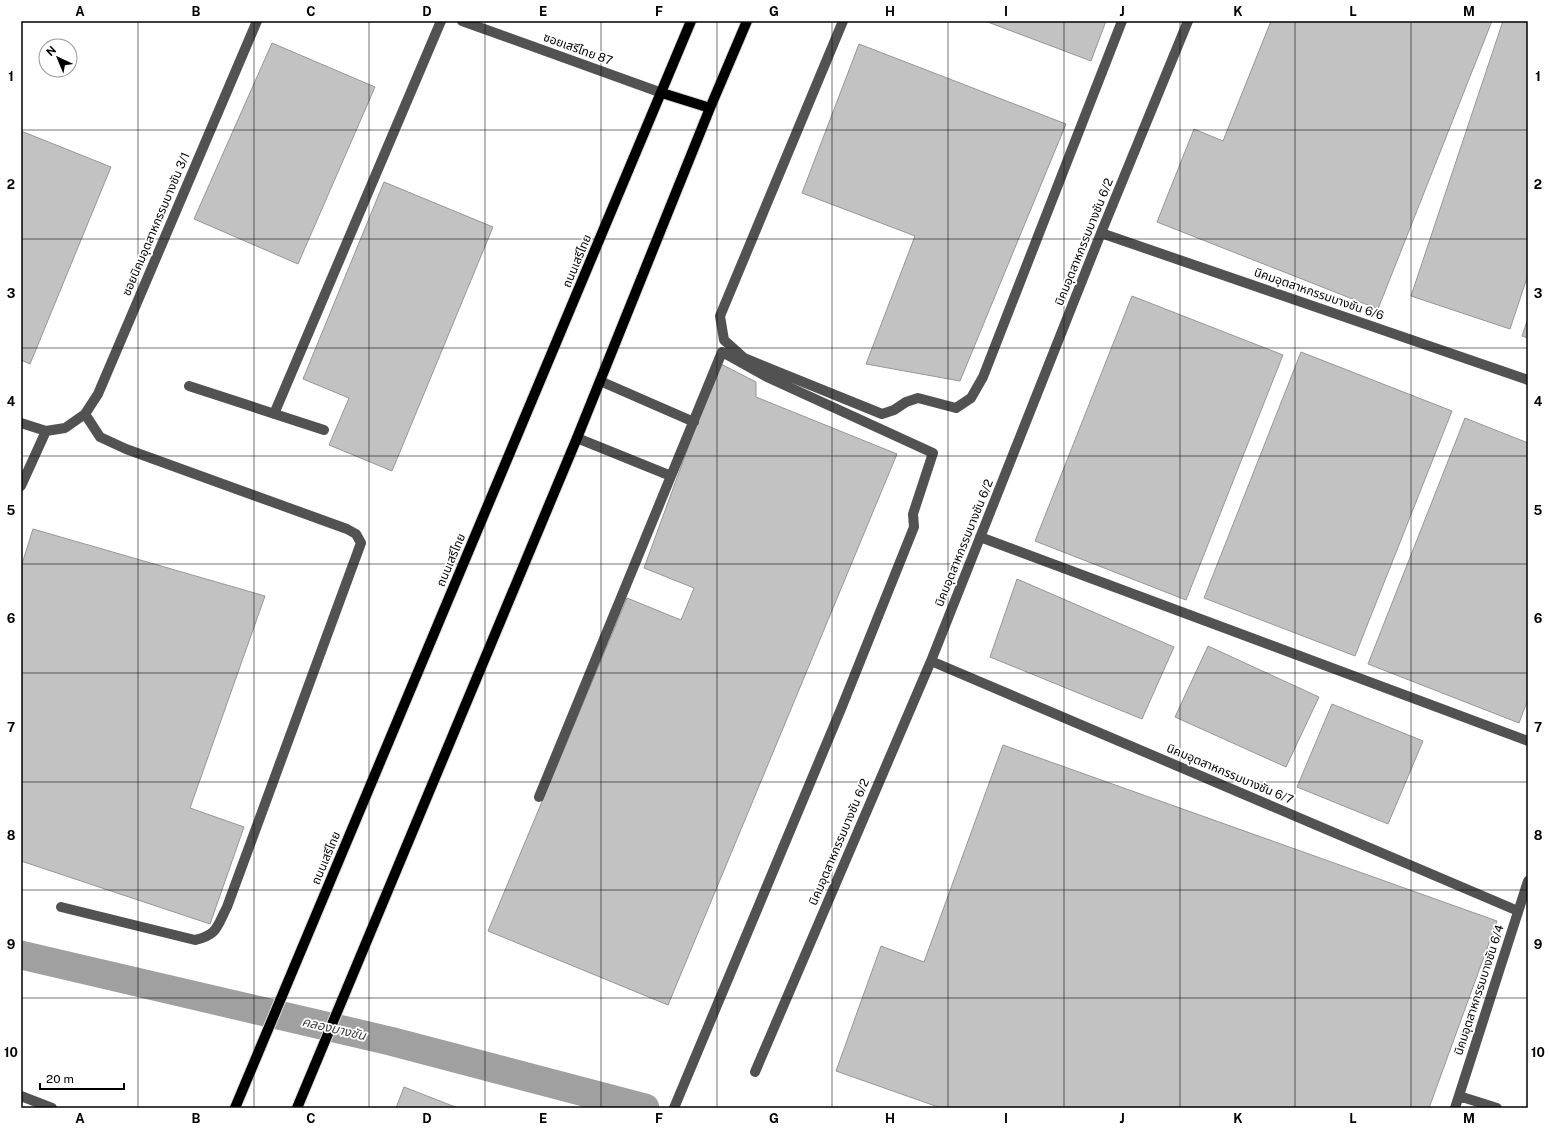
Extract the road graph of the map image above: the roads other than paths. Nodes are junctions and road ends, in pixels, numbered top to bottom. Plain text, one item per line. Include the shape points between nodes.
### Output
1 (257, 21) edge
2 (441, 21) edge
3 (462, 21) edge
4 (691, 21) edge
5 (747, 21) edge
6 (843, 21) edge
7 (1122, 21) edge
8 (1188, 21) edge
9 (662, 93) junction
10 (710, 108) junction
11 (1101, 233) junction
12 (1528, 380) edge
13 (600, 381) junction
14 (189, 386) dead end
15 (84, 414) junction
16 (274, 414) junction
17 (694, 422) junction
18 (21, 423) edge
19 (324, 430) dead end
20 (46, 431) junction
21 (577, 438) junction
22 (671, 476) junction
23 (21, 486) edge
24 (980, 537) junction
25 (931, 661) junction
26 (1528, 741) edge
27 (539, 797) dead end
28 (1528, 881) edge
29 (61, 907) dead end
30 (1518, 911) junction
31 (755, 1072) dead end
32 (21, 1096) edge
33 (1459, 1096) junction
34 (52, 1108) edge
35 (235, 1108) edge
36 (297, 1108) edge
37 (674, 1108) edge
38 (1455, 1108) edge
39 (1497, 1108) edge

1 - 15 street, ซอยนิคมอุตสาหกรรมบางชัน 3/1 via 98,394
2 - 16 street
3 - 9 street, ซอยเสรีไทย 87
4 - 9 main road, ถนนเสรีไทย
5 - 10 main road
6 - 7 street via 720,316 724,340 744,358 882,414 918,398 956,408 971,398 983,377
8 - 11 street, นิคมอุตสาหกรรมบางชัน 6/2
9 - 10 main road
9 - 35 main road, ถนนเสรีไทย
10 - 13 main road
11 - 12 street, นิคมอุตสาหกรรมบางชัน 6/6
11 - 24 street, นิคมอุตสาหกรรมบางชัน 6/2
13 - 17 street
13 - 21 main road
14 - 16 street
15 - 20 street, ซอยนิคมอุตสาหกรรมบางชัน 3/1 via 65,428
15 - 29 street via 100,437 126,449 347,529 356,534 361,543 227,907 215,932 206,938 195,940
16 - 19 street
17 - 22 street
17 - 37 street via 722,352 767,377 933,453 913,514 914,528
18 - 20 street
20 - 23 street
21 - 22 street
21 - 36 main road
22 - 27 street
24 - 25 street, นิคมอุตสาหกรรมบางชัน 6/2
24 - 26 street
25 - 30 street, นิคมอุตสาหกรรมบางชัน 6/7
25 - 31 street, นิคมอุตสาหกรรมบางชัน 6/2
28 - 30 street, นิคมอุตสาหกรรมบางชัน 6/4
30 - 33 street, นิคมอุตสาหกรรมบางชัน 6/4
32 - 34 street
33 - 38 street, นิคมอุตสาหกรรมบางชัน 6/4
33 - 39 street

